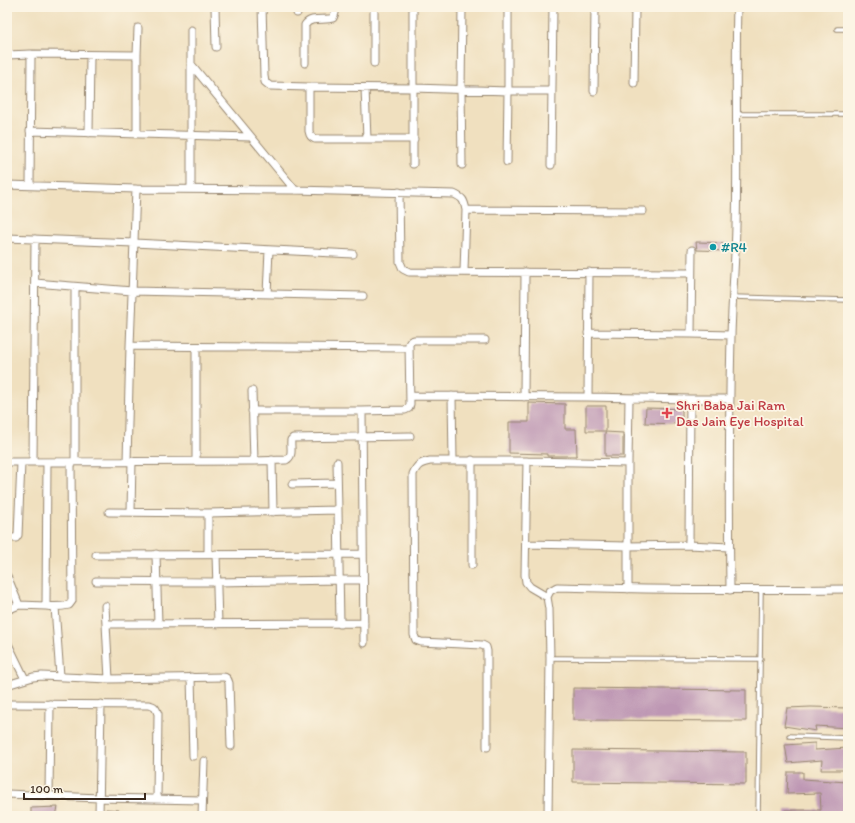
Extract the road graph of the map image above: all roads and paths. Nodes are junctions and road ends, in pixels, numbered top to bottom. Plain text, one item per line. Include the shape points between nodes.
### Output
1 (215, 7) edge
2 (262, 7) edge
3 (335, 7) edge
4 (374, 7) edge
5 (413, 7) edge
6 (462, 7) edge
7 (508, 7) edge
8 (553, 7) edge
9 (595, 7) edge
10 (635, 7) edge
11 (737, 7) edge
12 (138, 28) dead end
13 (836, 29) dead end
14 (848, 29) edge
15 (191, 30) dead end
16 (216, 47) dead end
17 (31, 54) junction
18 (90, 54) junction
19 (7, 55) edge
20 (137, 55) junction
21 (305, 63) dead end
22 (374, 63) dead end
23 (191, 64) junction
24 (634, 82) dead end
25 (309, 87) junction
26 (365, 88) junction
27 (414, 88) junction
28 (461, 90) junction
29 (508, 91) junction
30 (552, 91) junction
31 (594, 91) dead end
32 (736, 114) junction
33 (848, 114) edge
34 (30, 131) junction
35 (89, 133) junction
36 (137, 134) junction
37 (191, 135) junction
38 (252, 137) junction
39 (367, 138) junction
40 (414, 139) junction
41 (507, 162) dead end
42 (413, 164) dead end
43 (462, 165) dead end
44 (551, 165) dead end
45 (7, 185) edge
46 (30, 185) junction
47 (136, 189) junction
48 (191, 189) junction
49 (295, 190) junction
50 (399, 192) junction
51 (466, 210) junction
52 (643, 211) dead end
53 (7, 238) edge
54 (35, 239) junction
55 (134, 244) junction
56 (269, 250) junction
57 (692, 250) dead end
58 (353, 254) dead end
59 (464, 272) junction
60 (525, 272) junction
61 (589, 272) junction
62 (691, 272) junction
63 (35, 283) junction
64 (75, 286) junction
65 (132, 291) junction
66 (267, 294) junction
67 (363, 296) dead end
68 (733, 297) junction
69 (848, 300) edge
70 (588, 333) junction
71 (691, 334) junction
72 (731, 335) junction
73 (485, 340) dead end
74 (130, 346) junction
75 (196, 347) junction
76 (409, 348) junction
77 (252, 391) dead end
78 (410, 396) junction
79 (452, 396) junction
80 (524, 397) junction
81 (588, 397) junction
82 (629, 398) junction
83 (690, 399) junction
84 (730, 399) junction
85 (252, 411) junction
86 (362, 411) junction
87 (410, 436) dead end
88 (363, 437) junction
89 (272, 460) junction
90 (472, 460) junction
91 (527, 460) junction
92 (129, 461) junction
93 (196, 461) junction
94 (254, 461) junction
95 (453, 461) junction
96 (7, 462) edge
97 (33, 462) junction
98 (47, 462) junction
99 (73, 462) junction
100 (337, 462) dead end
101 (21, 463) junction
102 (628, 463) junction
103 (337, 483) junction
104 (292, 484) dead end
105 (338, 510) junction
106 (109, 512) dead end
107 (131, 512) junction
108 (273, 512) junction
109 (208, 513) junction
110 (7, 538) edge
111 (526, 544) junction
112 (689, 545) junction
113 (628, 546) junction
114 (729, 547) junction
115 (156, 554) junction
116 (208, 554) junction
117 (216, 554) junction
118 (339, 554) junction
119 (363, 554) junction
120 (96, 555) dead end
121 (472, 565) dead end
122 (7, 576) edge
123 (339, 580) junction
124 (363, 580) junction
125 (96, 581) dead end
126 (157, 582) junction
127 (217, 582) junction
128 (628, 589) junction
129 (848, 589) edge
130 (730, 590) junction
131 (761, 590) junction
132 (548, 597) junction
133 (19, 605) junction
134 (46, 606) junction
135 (105, 606) dead end
136 (55, 607) junction
137 (7, 610) edge
138 (106, 624) junction
139 (158, 624) junction
140 (218, 624) junction
141 (340, 624) junction
142 (364, 624) junction
143 (7, 642) edge
144 (364, 643) dead end
145 (550, 658) junction
146 (761, 659) junction
147 (60, 676) junction
148 (191, 677) junction
149 (109, 678) junction
150 (25, 679) junction
151 (7, 685) edge
152 (7, 704) edge
153 (50, 704) junction
154 (101, 704) junction
155 (789, 736) dead end
156 (848, 738) edge
157 (231, 746) dead end
158 (487, 747) dead end
159 (193, 756) dead end
160 (204, 761) dead end
161 (7, 794) edge
162 (49, 796) junction
163 (99, 798) junction
164 (157, 799) junction
165 (202, 800) junction
166 (99, 816) edge
167 (202, 816) edge
168 (548, 816) edge
169 (758, 816) edge

1 - 16 street
2 - 25 street via 265,82 270,86
3 - 21 street via 333,18 311,20 305,25
4 - 22 street
5 - 27 street
6 - 28 street
7 - 29 street
8 - 30 street
9 - 31 street
10 - 24 street
11 - 32 street
12 - 20 street
13 - 14 lane
15 - 23 street
17 - 18 street
17 - 19 street
17 - 34 street
18 - 20 street
18 - 35 street
20 - 36 street
23 - 37 street
23 - 38 street
25 - 26 street
25 - 39 street via 311,137
26 - 27 street
26 - 39 street
27 - 28 street
27 - 40 street
28 - 29 street
28 - 43 street
29 - 30 street
29 - 41 street
30 - 44 street
32 - 33 lane
32 - 68 street
34 - 35 street
34 - 46 street
35 - 36 street
36 - 37 street
37 - 38 street
37 - 48 street
38 - 49 street
39 - 40 street
40 - 42 street
45 - 46 street
46 - 47 street
47 - 48 street
47 - 55 street
48 - 49 street
49 - 50 street
50 - 51 street via 454,194 464,201
50 - 59 street via 400,262 403,269 409,272
51 - 52 street
51 - 59 street
53 - 54 street
54 - 55 street
54 - 63 street
55 - 56 street
55 - 65 street
56 - 58 street
56 - 66 street
57 - 62 street
59 - 60 street
60 - 61 street
60 - 80 street
61 - 62 street
61 - 70 street
62 - 71 street
63 - 64 street
63 - 97 street
64 - 65 street
64 - 99 street
65 - 66 street
65 - 74 street
66 - 67 street
68 - 69 lane
68 - 72 street
70 - 71 street
70 - 81 street
71 - 72 street
72 - 84 street
73 - 76 street via 414,340 409,344
74 - 75 street
74 - 92 street
75 - 76 street
75 - 93 street
76 - 78 street
77 - 85 street
78 - 79 street
78 - 86 street via 410,404 405,410
79 - 80 street
79 - 95 street
80 - 81 street
81 - 82 street
82 - 83 street
82 - 102 street
83 - 84 street
83 - 112 street
84 - 114 street
85 - 86 street
85 - 94 street
86 - 88 street
87 - 88 street
88 - 89 street via 293,438 290,442 289,458
88 - 119 street
89 - 94 street
89 - 108 street
90 - 91 street
90 - 95 street
90 - 121 street
91 - 102 street
91 - 111 street
92 - 93 street
92 - 99 street
92 - 107 street
93 - 94 street
95 - 158 street via 422,463 416,467 413,474 414,635 416,640 421,642 486,647
96 - 101 street
97 - 98 street
97 - 101 street
98 - 99 street
98 - 134 street
99 - 136 street via 72,601 69,605
100 - 103 street
101 - 110 street via 19,533 16,538
102 - 113 street
103 - 104 street
103 - 105 street
105 - 108 street
105 - 118 street
106 - 107 street
107 - 109 street
108 - 109 street
109 - 116 street
111 - 113 street
111 - 132 street via 526,582
112 - 113 street
112 - 114 street
113 - 128 street
114 - 130 street
115 - 116 street
115 - 120 street
115 - 126 street
116 - 117 street
117 - 118 street
117 - 127 street
118 - 119 street
118 - 123 street
119 - 124 street
122 - 133 street
123 - 124 street
123 - 127 street
123 - 141 street
124 - 142 street
125 - 126 street
126 - 127 street
126 - 139 street
127 - 140 street
128 - 130 street
128 - 132 street via 557,587 550,591
129 - 131 street
130 - 131 street
131 - 146 lane
132 - 145 street
133 - 134 street
133 - 137 street
134 - 136 street
135 - 138 street
136 - 147 street
138 - 139 street
138 - 149 street
139 - 140 street
140 - 141 street
141 - 142 street
142 - 144 street
143 - 150 street
145 - 146 lane
145 - 168 street
146 - 169 lane
147 - 149 street
147 - 150 street
148 - 149 street
148 - 157 street via 227,677
148 - 159 street
150 - 151 street
152 - 153 street
153 - 154 street
153 - 162 street
154 - 163 street
154 - 164 street via 148,705 154,706 157,710
155 - 156 lane
160 - 165 street
161 - 162 street
162 - 163 street
163 - 164 street
163 - 166 street
164 - 165 street
165 - 167 street

